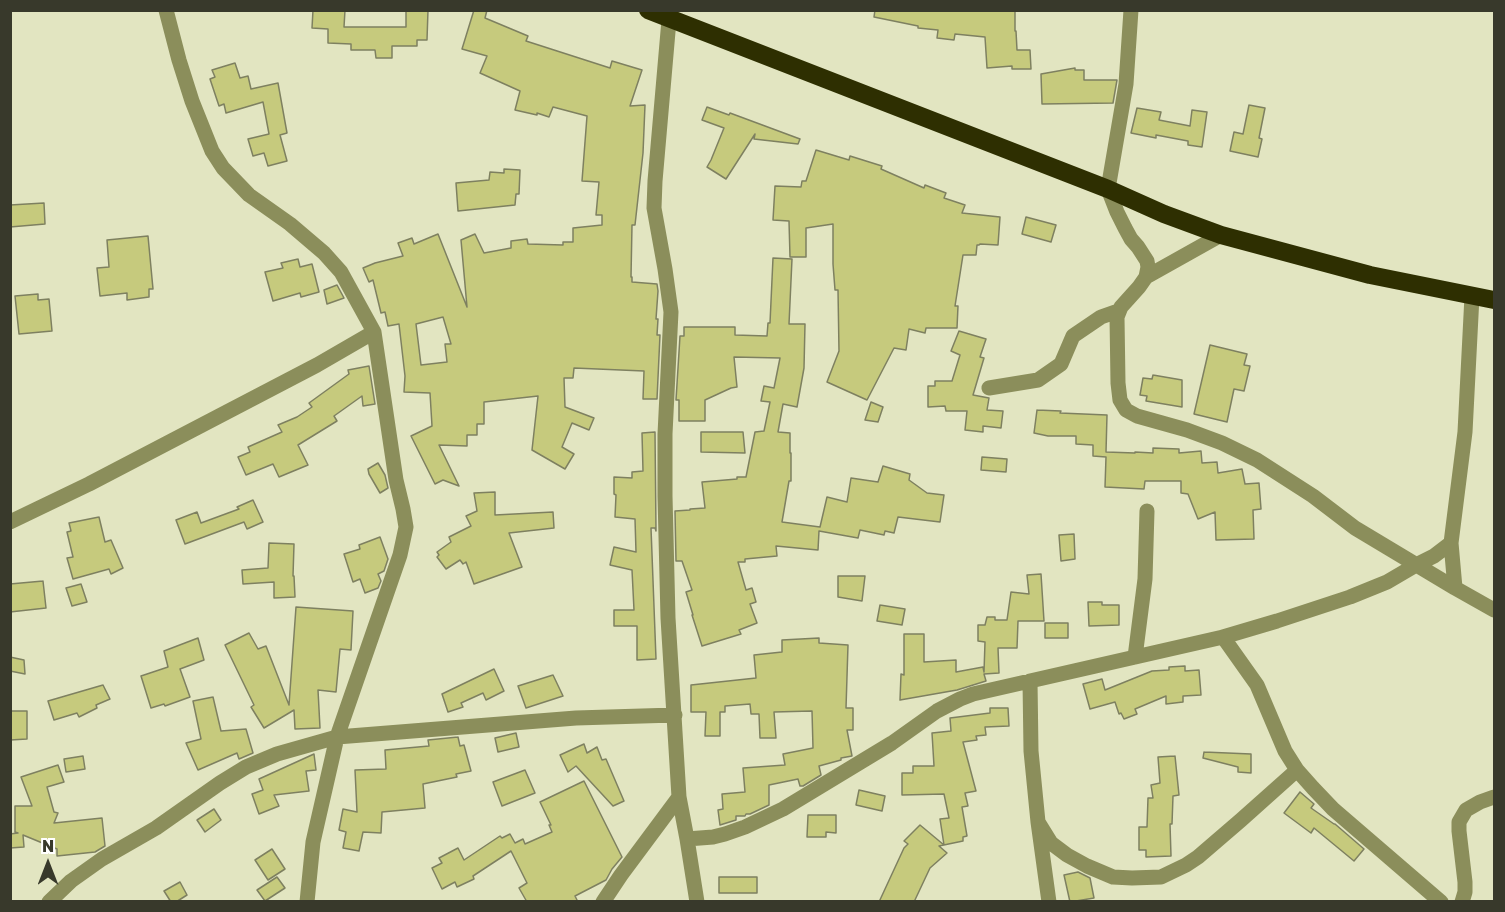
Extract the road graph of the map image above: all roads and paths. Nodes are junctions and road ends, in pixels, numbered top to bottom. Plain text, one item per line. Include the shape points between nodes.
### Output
1 (166, 10) edge
2 (648, 10) edge
3 (1131, 10) edge
4 (669, 20) junction
5 (1108, 189) junction
6 (1221, 235) junction
7 (1146, 277) junction
8 (1472, 296) junction
9 (1494, 300) edge
10 (1118, 311) junction
11 (374, 332) junction
12 (989, 388) dead end
13 (1147, 511) dead end
14 (10, 522) edge
15 (1451, 543) junction
16 (1416, 565) junction
17 (1455, 588) junction
18 (1494, 610) edge
19 (1223, 637) junction
20 (1135, 657) junction
21 (1030, 681) junction
22 (675, 715) junction
23 (338, 737) junction
24 (1297, 770) junction
25 (680, 797) junction
26 (1494, 797) edge
27 (1038, 822) junction
28 (687, 839) junction
29 (49, 902) edge
30 (307, 902) edge
31 (603, 902) edge
32 (697, 902) edge
33 (1049, 902) edge
34 (1441, 902) edge
35 (1462, 902) edge

1 - 11 street via 192,101 212,151 249,195 324,253 340,272
2 - 4 highway
3 - 5 street via 1126,84
4 - 5 highway
4 - 22 street via 654,195 671,312 665,496
5 - 6 highway
5 - 7 street via 1128,234 1147,261
6 - 7 street
6 - 8 highway via 1370,275
7 - 10 street
8 - 9 highway
8 - 15 street via 1465,432
10 - 12 street via 1101,317 1073,336 1061,364 1038,380
10 - 16 street via 1118,383 1126,410 1222,442 1257,460
11 - 14 street via 308,370
11 - 23 street via 406,527 390,587
13 - 20 street via 1145,579
15 - 16 street
15 - 17 street
16 - 17 street
16 - 19 street via 1350,597
17 - 18 street
19 - 20 street
19 - 24 street via 1257,685
20 - 21 street
21 - 27 street via 1030,751
21 - 28 street via 950,703 783,809 713,837
22 - 23 street via 576,718
22 - 25 street
23 - 29 street via 246,767 86,870
23 - 30 street via 313,842
24 - 27 street via 1198,857 1161,877 1113,877 1087,866 1051,843
24 - 34 street via 1333,809
25 - 28 street
25 - 31 street
26 - 35 street via 1466,810 1459,822 1465,882
27 - 33 street
28 - 32 street

